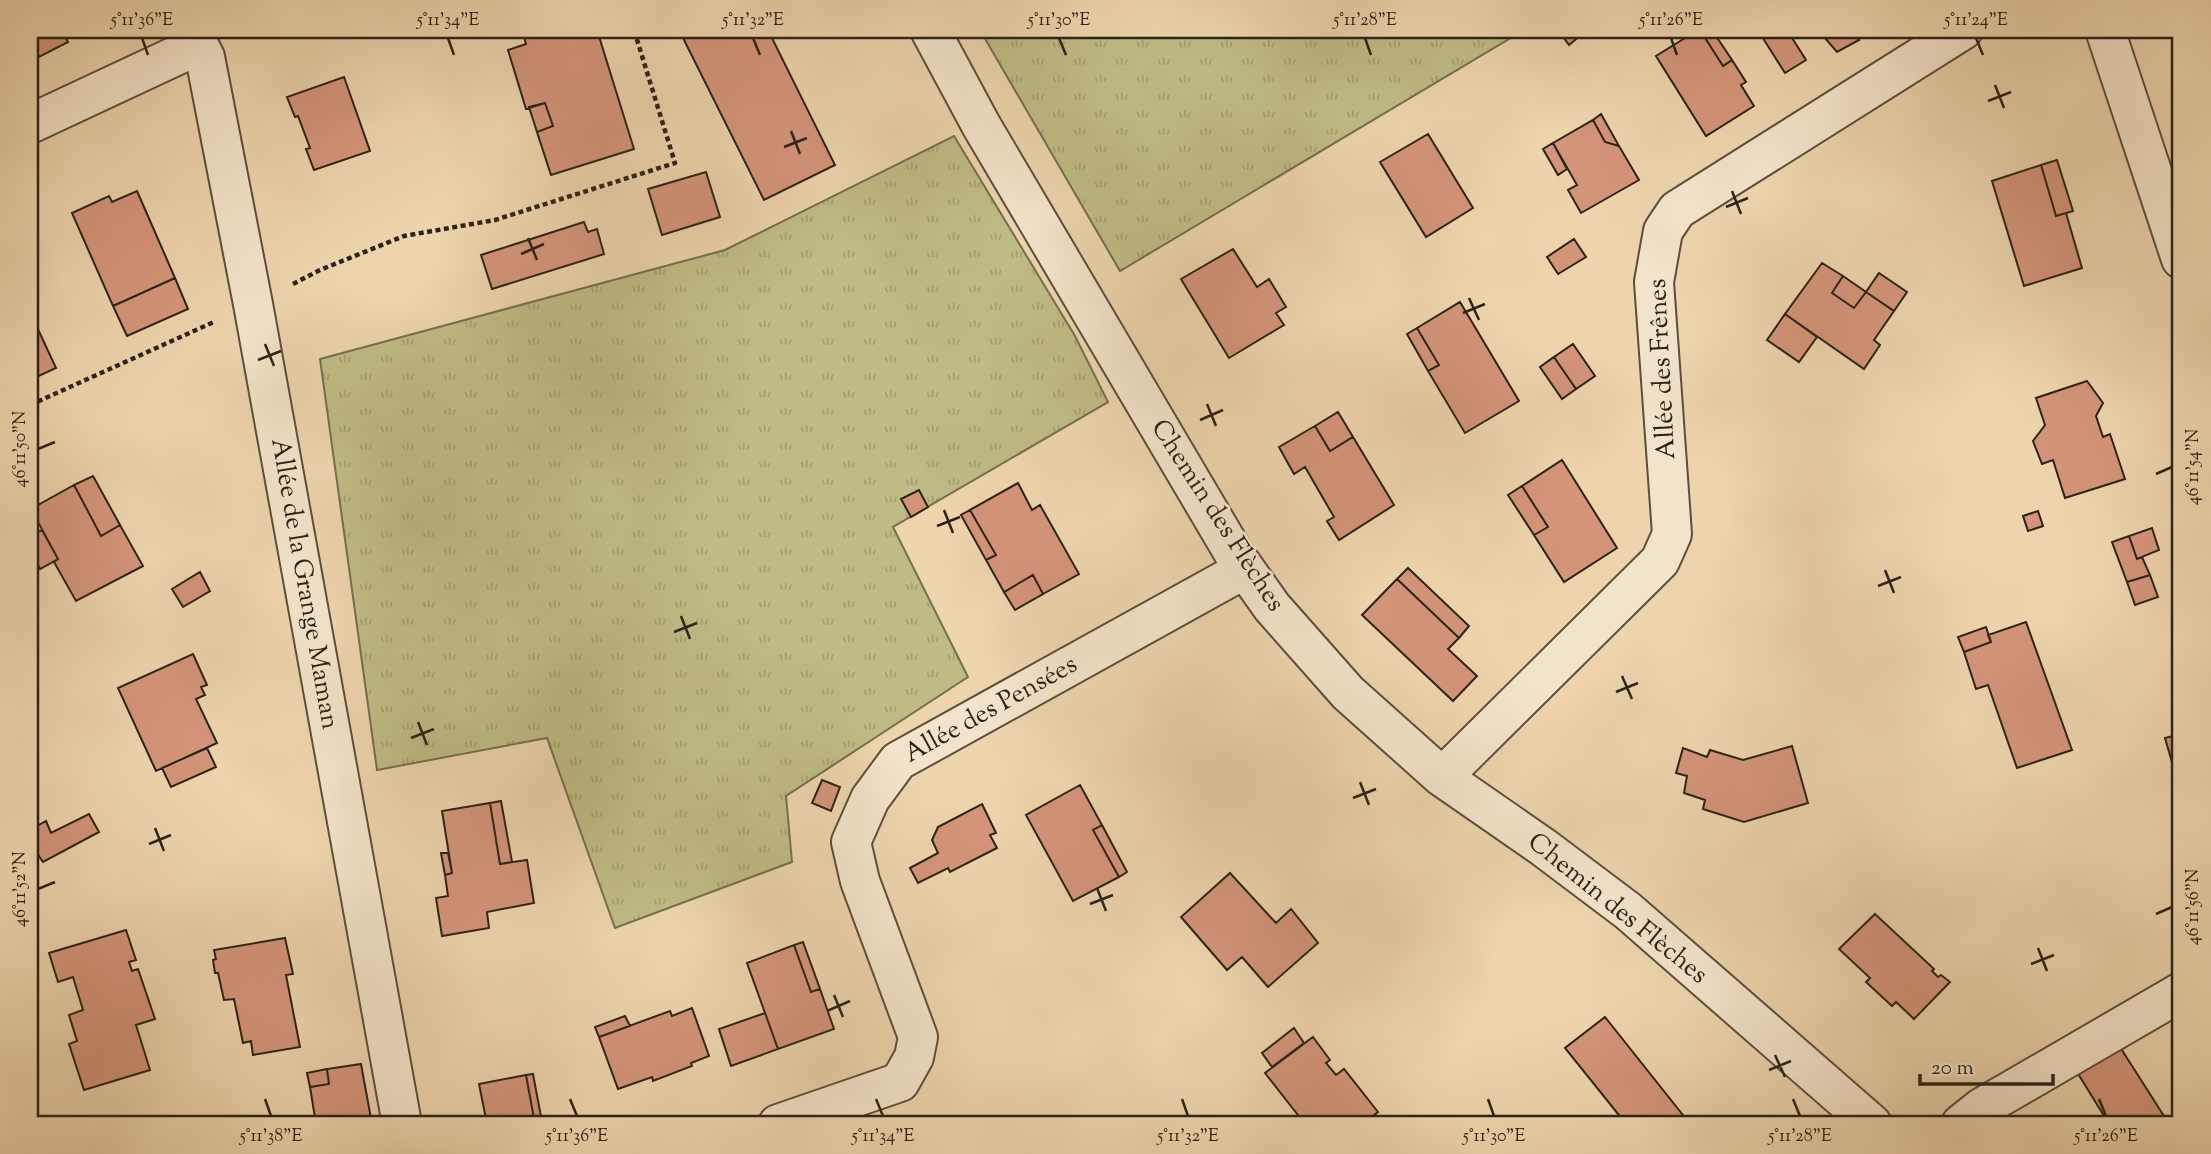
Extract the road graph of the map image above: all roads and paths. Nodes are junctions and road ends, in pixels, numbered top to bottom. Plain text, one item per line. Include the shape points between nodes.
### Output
1 (634, 30) edge
2 (930, 30) edge
3 (1963, 30) edge
4 (2105, 30) edge
5 (195, 38) edge
6 (30, 124) edge
7 (2181, 259) edge
8 (253, 304) junction
9 (30, 405) edge
10 (1245, 569) junction
11 (1443, 777) junction
12 (2181, 992) edge
13 (402, 1124) edge
14 (778, 1124) edge
15 (1872, 1124) edge
16 (1961, 1124) edge

1 - 8 path via 675,163 495,220 404,236
2 - 10 street, Chemin des Flèches via 981,125
3 - 11 street, Allée des Frênes via 1677,209 1663,231 1654,282 1672,534 1660,561
4 - 7 street
5 - 6 street, Allée de la Grange Maman
5 - 8 street, Allée de la Grange Maman via 205,57
8 - 9 path
8 - 13 street, Allée de la Grange Maman
10 - 11 street, Chemin des Flèches via 1272,607 1348,693
10 - 14 street, Allée des Pensées via 898,761 870,799 851,842 860,881 918,1037 914,1057 900,1082
11 - 15 street, Chemin des Flèches via 1628,911
12 - 16 street

